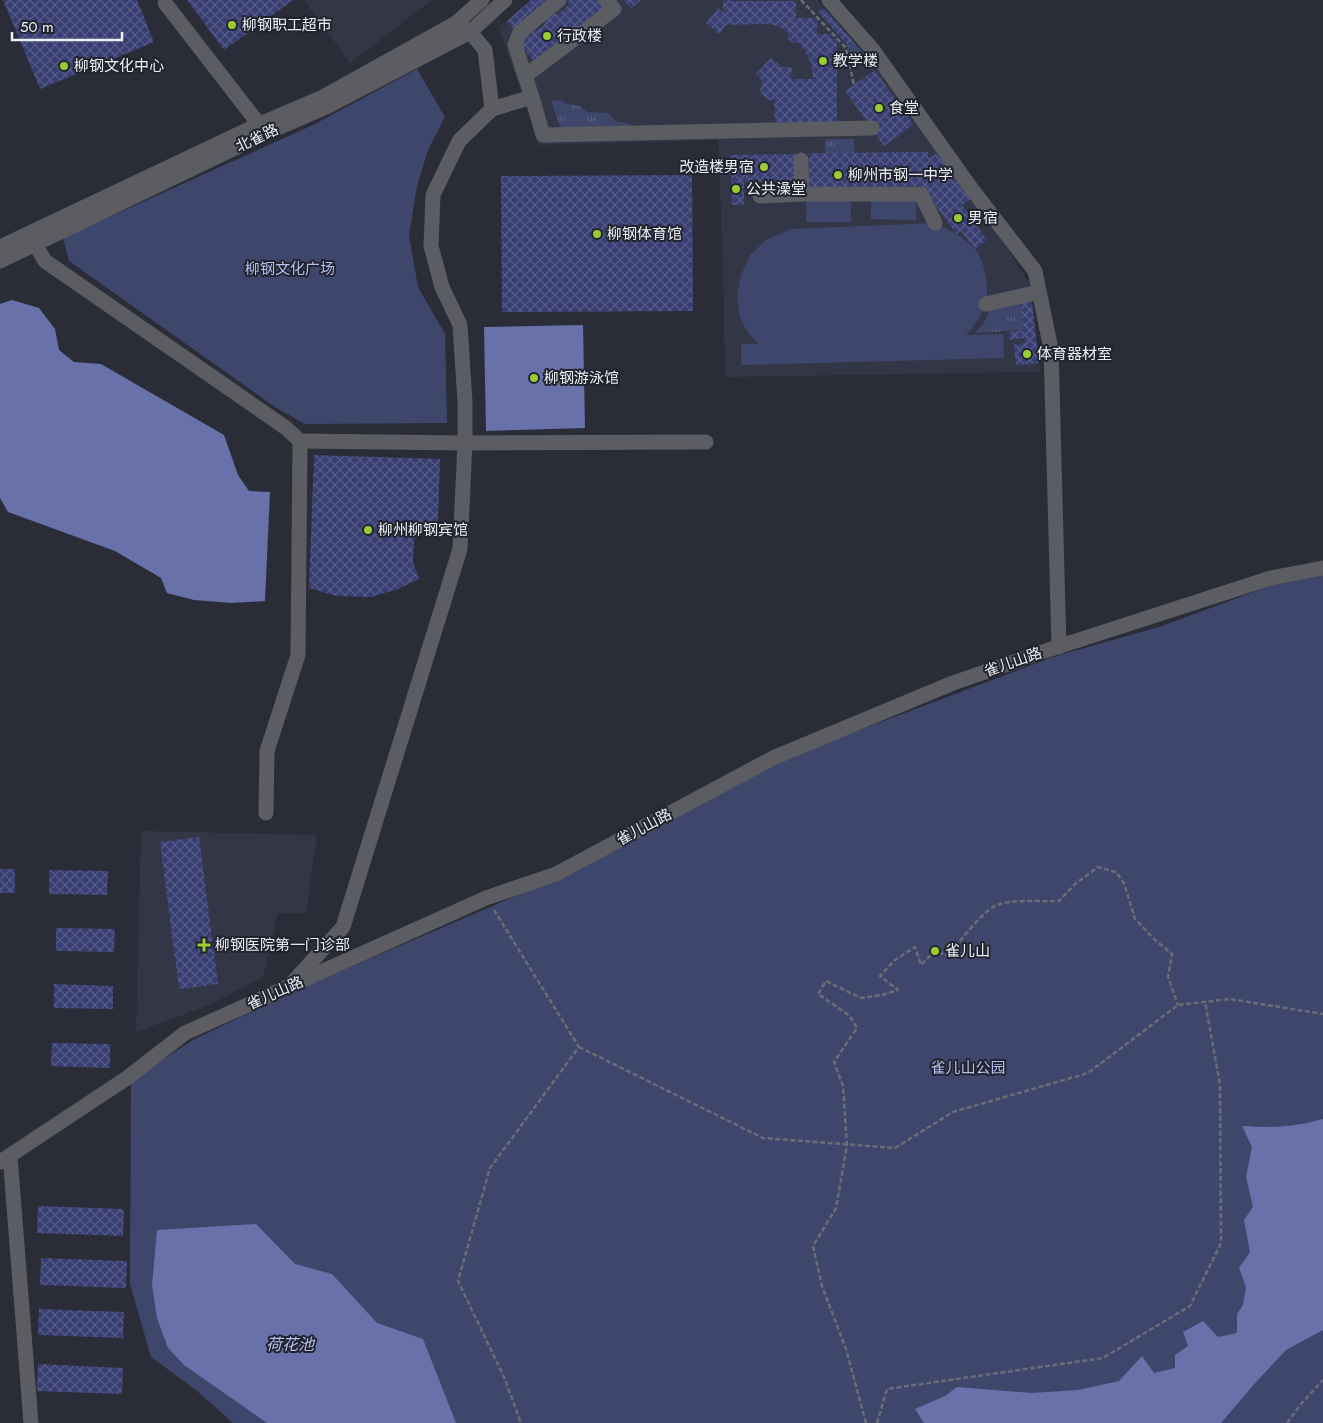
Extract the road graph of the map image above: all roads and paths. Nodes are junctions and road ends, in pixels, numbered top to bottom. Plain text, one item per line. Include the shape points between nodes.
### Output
1 (482, 0) edge
2 (505, 0) edge
3 (560, 0) edge
4 (606, 0) edge
5 (801, 0) edge
6 (829, 0) edge
7 (165, 3) dead end
8 (456, 23) junction
9 (470, 32) junction
10 (526, 76) junction
11 (854, 85) dead end
12 (532, 96) junction
13 (492, 109) junction
14 (872, 128) dead end
15 (263, 129) junction
16 (801, 160) dead end
17 (802, 194) junction
18 (760, 196) dead end
19 (935, 223) dead end
20 (32, 239) junction
21 (0, 247) edge
22 (0, 261) edge
23 (1039, 292) junction
24 (986, 304) dead end
25 (300, 441) junction
26 (706, 442) dead end
27 (465, 443) junction
28 (1323, 568) edge
29 (1059, 647) junction
30 (266, 813) dead end
31 (486, 898) junction
32 (287, 987) junction
33 (1204, 1002) junction
34 (1178, 1005) junction
35 (1323, 1014) edge
36 (578, 1047) junction
37 (847, 1145) junction
38 (5, 1159) edge
39 (1323, 1380) edge
40 (30, 1423) edge
41 (521, 1423) edge
42 (866, 1423) edge
43 (877, 1423) edge
44 (1287, 1423) edge

1 - 8 street, 北雀路
2 - 9 street, 北雀路
3 - 10 street via 520,32 515,45
4 - 10 street via 614,9
5 - 11 path via 846,48
6 - 23 street via 873,50 1034,271
7 - 15 street
8 - 9 street
8 - 15 street, 北雀路
9 - 13 street via 485,50
9 - 15 street, 北雀路 via 328,106
10 - 12 street
12 - 13 street
12 - 14 street via 544,135
13 - 27 street via 460,141 433,195 431,246 442,287 460,325
15 - 20 street, 北雀路
16 - 17 street
17 - 18 street
17 - 19 street via 921,194
20 - 21 street, 北雀路
20 - 22 street, 北雀路
20 - 25 street via 45,261 286,428
23 - 24 street
23 - 29 street via 1051,349
25 - 27 street
25 - 30 street via 298,655 267,751
26 - 27 street
27 - 32 street via 460,549 343,927
28 - 29 street, 雀儿山路 via 1271,578
29 - 31 street, 雀儿山路 via 953,683 773,758 556,874
31 - 32 street, 雀儿山路
31 - 36 path
32 - 38 street, 雀儿山路 via 185,1033 127,1078
33 - 34 path
33 - 35 path via 1230,999
33 - 43 path via 1220,1084 1221,1243 1190,1306 1104,1358 887,1389
34 - 37 path via 1088,1073 953,1112 895,1148
34 - 37 path via 1168,977 1172,954 1135,919 1124,884 1116,872 1098,867 1059,901 998,904 964,936 949,956 935,951 921,965 915,946 895,960 880,976 898,990 861,998 826,981 818,994 850,1016 857,1028 834,1062 843,1086
36 - 37 path via 763,1138
36 - 41 path via 490,1168 458,1281 504,1378
37 - 42 path via 836,1208 813,1246 822,1286 846,1349
38 - 40 street
39 - 44 path

